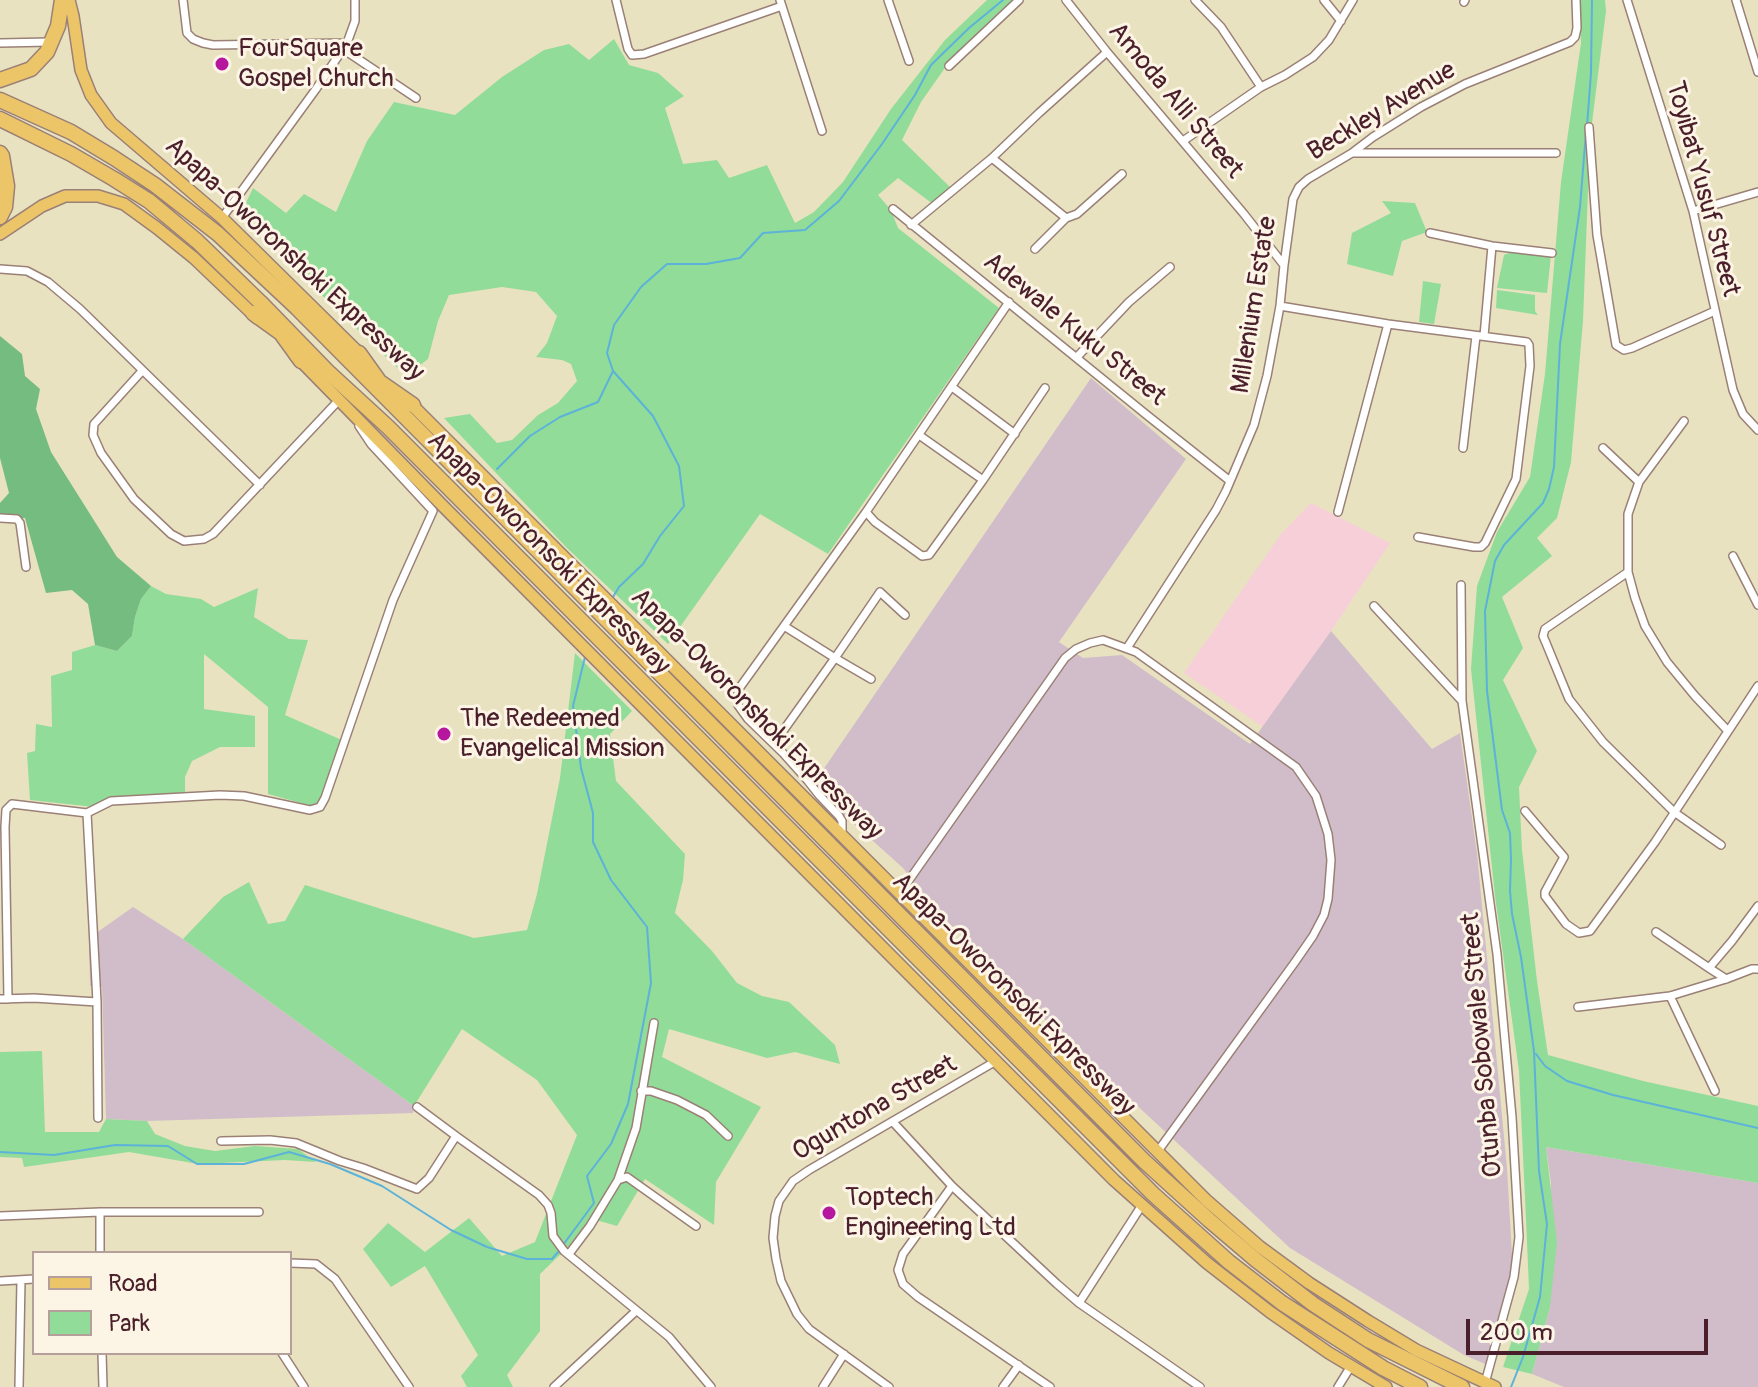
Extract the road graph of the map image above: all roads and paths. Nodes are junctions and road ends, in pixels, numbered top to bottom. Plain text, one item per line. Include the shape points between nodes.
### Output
1 (62, 0) edge
2 (69, 0) edge
3 (183, 0) edge
4 (355, 0) edge
5 (616, 0) edge
6 (888, 0) edge
7 (1019, 0) edge
8 (1066, 0) edge
9 (1195, 0) edge
10 (1324, 0) edge
11 (1353, 0) edge
12 (1576, 0) edge
13 (1627, 0) edge
14 (1736, 0) edge
15 (781, 3) edge
16 (1341, 21) junction
17 (51, 42) junction
18 (0, 43) edge
19 (345, 46) junction
20 (1107, 52) junction
21 (909, 61) dead end
22 (949, 66) dead end
23 (1758, 72) edge
24 (0, 80) edge
25 (1261, 87) junction
26 (416, 98) dead end
27 (0, 100) edge
28 (0, 119) edge
29 (1589, 127) dead end
30 (822, 131) dead end
31 (1183, 141) junction
32 (0, 153) edge
33 (1352, 153) junction
34 (1556, 153) dead end
35 (992, 158) junction
36 (1122, 174) dead end
37 (1308, 179) joint
38 (1758, 192) edge
39 (893, 209) dead end
40 (1693, 211) junction
41 (0, 217) edge
42 (222, 218) junction
43 (1066, 218) junction
44 (911, 225) junction
45 (1430, 233) dead end
46 (0, 234) edge
47 (1492, 246) junction
48 (1035, 249) dead end
49 (1552, 253) dead end
50 (1284, 265) junction
51 (1170, 267) dead end
52 (0, 269) edge
53 (1009, 302) junction
54 (1280, 306) junction
55 (257, 307) junction
56 (1715, 311) junction
57 (1388, 324) junction
58 (280, 332) junction
59 (1480, 336) junction
60 (354, 356) junction
61 (1077, 357) junction
62 (301, 361) junction
63 (142, 371) junction
64 (327, 371) junction
65 (952, 387) junction
66 (1045, 388) dead end
67 (339, 400) junction
68 (407, 410) junction
69 (357, 418) junction
70 (1684, 421) dead end
71 (388, 427) joint
72 (1758, 430) edge
73 (1015, 434) junction
74 (919, 435) junction
75 (1463, 448) dead end
76 (1603, 448) dead end
77 (983, 480) junction
78 (1230, 481) junction
79 (1639, 482) junction
80 (260, 485) junction
81 (866, 512) junction
82 (1338, 512) dead end
83 (0, 518) edge
84 (1418, 537) dead end
85 (1733, 556) dead end
86 (26, 567) dead end
87 (1628, 572) junction
88 (1461, 585) dead end
89 (1758, 605) edge
90 (1374, 606) dead end
91 (905, 615) dead end
92 (784, 626) junction
93 (1127, 648) junction
94 (835, 658) junction
95 (871, 679) dead end
96 (1758, 686) edge
97 (1462, 701) junction
98 (705, 709) junction
99 (1727, 730) junction
100 (783, 731) dead end
101 (1525, 811) dead end
102 (1674, 812) junction
103 (87, 813) junction
104 (842, 835) junction
105 (1721, 845) dead end
106 (900, 893) junction
107 (1758, 906) edge
108 (1656, 932) dead end
109 (1709, 968) junction
110 (1758, 969) edge
111 (1726, 979) junction
112 (1670, 996) junction
113 (4, 999) edge
114 (97, 1002) junction
115 (1578, 1007) dead end
116 (654, 1023) dead end
117 (996, 1061) junction
118 (641, 1091) junction
119 (1715, 1091) dead end
120 (417, 1107) dead end
121 (98, 1118) dead end
122 (893, 1122) junction
123 (456, 1136) junction
124 (728, 1136) dead end
125 (221, 1141) dead end
126 (1158, 1151) junction
127 (618, 1180) junction
128 (952, 1186) junction
129 (1142, 1205) junction
130 (100, 1212) junction
131 (259, 1212) dead end
132 (0, 1216) edge
133 (696, 1226) dead end
134 (100, 1251) edge
135 (566, 1252) junction
136 (292, 1263) edge
137 (32, 1279) edge
138 (21, 1280) junction
139 (0, 1281) edge
140 (1079, 1303) junction
141 (636, 1311) junction
142 (844, 1354) junction
143 (102, 1355) edge
144 (283, 1355) edge
145 (1019, 1365) junction
146 (1351, 1366) junction
147 (1340, 1384) edge
148 (1490, 1385) edge
149 (19, 1387) edge
150 (103, 1387) edge
151 (304, 1387) edge
152 (409, 1387) edge
153 (554, 1387) edge
154 (711, 1387) edge
155 (823, 1387) edge
156 (889, 1387) edge
157 (1003, 1387) edge
158 (1050, 1387) edge
159 (1200, 1387) edge
160 (1352, 1387) edge
161 (1386, 1387) edge
162 (1420, 1387) edge
163 (1462, 1387) edge

1 - 17 highway
2 - 42 main road, Apapa-Oworonshoki Expressway via 81,70 91,95 111,123
3 - 19 street via 187,33 203,43
4 - 19 street via 355,21
5 - 15 street via 632,55
6 - 21 street
7 - 22 street
8 - 20 street, Amoda Alli Street
9 - 25 street via 1221,27
10 - 16 street
11 - 16 street
12 - 33 street, Beckley Avenue via 1577,28 1570,42 1465,84
13 - 40 street, Toyibat Yusuf Street
14 - 23 street
15 - 30 street
16 - 25 street via 1313,57
17 - 18 street
17 - 24 highway via 31,69
19 - 26 street
19 - 42 street
20 - 31 street, Amoda Alli Street
20 - 35 street
25 - 31 street
27 - 60 highway, Apapa-Oworonshoki Expressway via 71,132 155,185
28 - 55 highway, Apapa-Oworonshoki Expressway via 149,201 197,241
29 - 56 street via 1597,235 1616,345 1632,348
31 - 50 street, Amoda Alli Street
32 - 41 highway via 7,186
33 - 34 street
33 - 37 street, Beckley Avenue
35 - 43 street
35 - 44 street
36 - 43 street
37 - 50 street, Millenium Estate via 1293,199
38 - 40 street
39 - 44 street, Adewale Kuku Street
40 - 56 street, Toyibat Yusuf Street
42 - 60 main road, Apapa-Oworonshoki Expressway
43 - 48 street
44 - 53 street, Adewale Kuku Street
45 - 47 street
46 - 55 main road, Apapa-Oworonshoki Expressway via 65,196 98,196 124,204
47 - 49 street
47 - 59 street
50 - 54 street, Millenium Estate
51 - 61 street
52 - 63 street via 27,271 48,282
53 - 61 street, Adewale Kuku Street
53 - 65 street
54 - 57 street
54 - 78 street, Millenium Estate via 1259,408
55 - 58 highway
55 - 62 main road, Apapa-Oworonshoki Expressway
55 - 64 highway, Apapa-Oworonshoki Expressway
56 - 72 street, Toyibat Yusuf Street via 1733,390 1743,414
57 - 59 street
57 - 82 street
58 - 62 highway
58 - 64 highway
59 - 75 street
59 - 84 street via 1527,342 1531,350 1516,479 1481,547
60 - 68 highway, Apapa-Oworonshoki Expressway
60 - 68 highway
61 - 78 street, Adewale Kuku Street
62 - 67 main road, Apapa-Oworonshoki Expressway
63 - 80 street
63 - 80 street via 94,424 93,435 134,499 171,534 196,541 213,534
64 - 71 highway, Apapa-Oworonshoki Expressway
65 - 73 street
65 - 74 street
66 - 73 street
67 - 69 main road, Apapa-Oworonshoki Expressway
67 - 80 street
68 - 98 highway, Apapa-Oworonsoki Expressway
69 - 103 street via 371,444 433,511 393,600 320,807 310,810 220,795 111,801
69 - 117 main road, Apapa-Oworonshoki Expressway
70 - 79 street
71 - 162 highway, Apapa-Oworonsoki Expressway via 1153,1194 1282,1303
73 - 77 street
74 - 77 street
74 - 81 street
76 - 79 street
77 - 81 street via 927,556
78 - 93 street, Millenium Estate
79 - 87 street via 1628,514
81 - 92 street
83 - 86 street via 20,523
85 - 89 street
87 - 99 street via 1645,626 1667,662
87 - 102 street via 1545,629 1543,636 1569,699 1603,742
88 - 97 street, Otunba Sobowale Street
90 - 97 street
91 - 94 street via 880,592
92 - 94 street
92 - 104 street via 738,690 738,705 839,816
93 - 106 street via 1103,640 1065,658
93 - 126 street via 1296,767 1323,814 1331,860 1328,899 1313,936
94 - 95 street
94 - 100 street
96 - 99 street
97 - 148 street, Otunba Sobowale Street via 1497,954 1519,1237
98 - 104 main road, Apapa-Oworonshoki Expressway
98 - 163 highway, Apapa-Oworonsoki Expressway via 1144,1161 1209,1220 1324,1312
99 - 102 street
101 - 102 street via 1564,857 1545,896 1579,933 1590,931
102 - 105 street
103 - 113 street via 12,804 6,810
103 - 114 street
104 - 106 main road, Apapa-Oworonshoki Expressway
106 - 126 main road, Apapa-Oworonshoki Expressway
107 - 109 street
108 - 109 street
109 - 111 street
110 - 111 street
111 - 112 street
112 - 115 street
112 - 119 street
113 - 114 street
114 - 121 street
116 - 118 street
117 - 122 street, Oguntona Street
117 - 129 main road
118 - 124 street via 677,1100 706,1115
118 - 127 street via 636,1128
120 - 123 street
122 - 128 street
122 - 142 street, Oguntona Street via 793,1181 775,1216 776,1259 788,1297 809,1329
123 - 125 street via 417,1189 296,1143
123 - 135 street via 539,1195 551,1213 553,1236
126 - 148 main road, Apapa-Oworonshoki Expressway via 1206,1200 1309,1283 1416,1350
127 - 133 street via 627,1177
127 - 135 street via 590,1226
128 - 140 street
128 - 145 street via 903,1254 900,1276 918,1297
129 - 140 street
129 - 146 main road via 1270,1312
130 - 131 street
130 - 132 street
130 - 134 street
135 - 141 street
136 - 152 street via 316,1264 335,1279
137 - 138 street
138 - 139 street
138 - 149 street
140 - 159 street
141 - 153 street
141 - 154 street via 669,1337
142 - 155 street
142 - 156 street, Oguntona Street
143 - 150 street
144 - 151 street
145 - 157 street
145 - 158 street
146 - 147 street
146 - 161 main road
147 - 160 street

